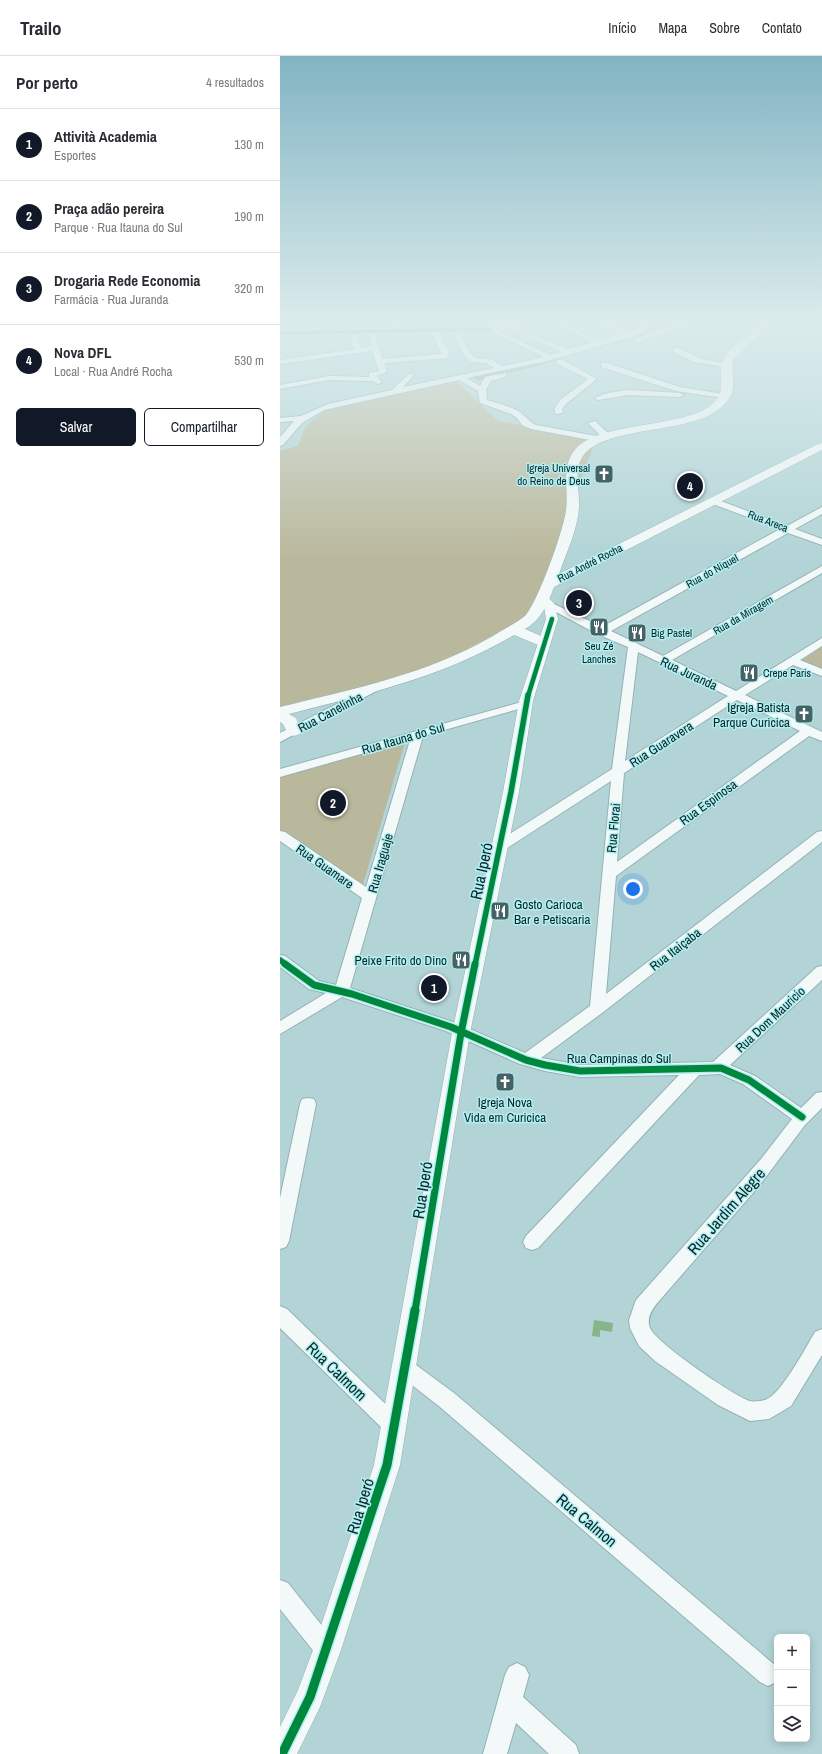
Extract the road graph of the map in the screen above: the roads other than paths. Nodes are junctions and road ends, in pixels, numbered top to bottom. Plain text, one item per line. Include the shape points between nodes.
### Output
1 (343, 402) edge
2 (486, 402) edge
3 (563, 402) edge
4 (718, 402) edge
5 (559, 412) dead end
6 (301, 418) junction
7 (280, 420) edge
8 (592, 423) dead end
9 (604, 438) junction
10 (280, 443) edge
11 (822, 446) edge
12 (713, 501) junction
13 (822, 510) edge
14 (788, 529) junction
15 (822, 542) edge
16 (822, 569) edge
17 (547, 585) junction
18 (546, 602) junction
19 (552, 619) junction
20 (577, 620) junction
21 (514, 630) junction
22 (601, 632) junction
23 (540, 637) junction
24 (822, 641) edge
25 (633, 647) junction
26 (791, 660) junction
27 (663, 661) junction
28 (822, 673) edge
29 (380, 685) junction
30 (736, 696) junction
31 (525, 704) junction
32 (280, 712) edge
33 (280, 716) edge
34 (808, 731) junction
35 (418, 733) junction
36 (287, 734) edge
37 (822, 737) edge
38 (618, 772) junction
39 (280, 773) edge
40 (280, 834) edge
41 (822, 835) edge
42 (499, 847) junction
43 (609, 874) junction
44 (370, 897) junction
45 (280, 960) edge
46 (822, 972) edge
47 (339, 992) junction
48 (597, 1009) junction
49 (280, 1028) edge
50 (461, 1033) junction
51 (526, 1060) junction
52 (718, 1067) junction
53 (695, 1068) junction
54 (822, 1098) edge
55 (308, 1104) dead end
56 (802, 1116) junction
57 (280, 1241) edge
58 (532, 1242) dead end
59 (280, 1315) edge
60 (822, 1338) edge
61 (405, 1368) junction
62 (394, 1426) junction
63 (280, 1591) edge
64 (327, 1650) junction
65 (768, 1674) dead end
66 (517, 1675) dead end
67 (510, 1702) junction
68 (282, 1754) edge
69 (495, 1754) edge
70 (568, 1754) edge

1 - 6 street via 316,410
2 - 9 street via 514,412 530,426
3 - 5 street via 558,409
4 - 9 main road via 696,416
6 - 7 street
6 - 10 street
8 - 9 street
9 - 17 main road via 579,452 573,463 572,515
11 - 12 main road, Rua André Rocha
12 - 14 street, Rua Areca
12 - 17 main road, Rua André Rocha
13 - 14 street, Rua do Níquel
14 - 15 street, Rua Areca
14 - 22 street, Rua do Níquel
16 - 27 street, Rua da Miragem
17 - 18 main road, Rua André Rocha
18 - 19 street
18 - 20 street, Rua Juranda
18 - 21 main road, Rua André Rocha
19 - 20 street, Rua Juranda via 562,617
19 - 23 street, Rua Iperó
20 - 22 street, Rua Juranda
21 - 23 main road
21 - 29 main road, Rua André Rocha via 461,659
22 - 25 street, Rua Juranda
23 - 31 street, Rua Iperó
24 - 26 street, Rua Guaravera
25 - 27 street, Rua Juranda
25 - 38 street, Rua Florai
26 - 28 street
26 - 30 street, Rua Guaravera
27 - 30 street, Rua Juranda
29 - 32 main road, Rua André Rocha
29 - 36 street, Rua Canelinha
30 - 34 street, Rua Juranda
30 - 38 street, Rua Guaravera
31 - 35 street, Rua Itauna do Sul
31 - 42 street, Rua Iperó
33 - 36 main road via 290,721
34 - 37 street, Rua Juranda
34 - 43 street, Rua Espinosa
35 - 39 street, Rua Itauna do Sul
35 - 44 street, Rua Iraguaje
38 - 42 street, Rua Guaravera
38 - 43 street, Rua Florai
40 - 44 street, Rua Guamare
41 - 48 street, Rua Itaiçaba
42 - 50 street, Rua Iperó
43 - 48 street, Rua Florai
44 - 47 street, Rua Iraguaje via 344,985
45 - 47 street, Rua Campinas do Sul via 314,985
46 - 52 street, Rua Dom Mauricio
47 - 49 street
47 - 50 street, Rua Campinas do Sul via 352,994
48 - 51 street, Rua Itaiçaba
50 - 51 street, Rua Campinas do Sul
50 - 61 street, Rua Iperó
51 - 53 street, Rua Campinas do Sul via 580,1071
52 - 53 street, Rua Campinas do Sul
52 - 56 street, Rua Campinas do Sul via 749,1080
53 - 58 street
54 - 56 street, Rua Jardim Alegre
55 - 57 street
56 - 60 street, Rua Jardim Alegre via 771,1159 652,1295 640,1314 640,1328 646,1340 662,1355 731,1402 750,1411 769,1409 784,1399
59 - 62 street, Rua Calmom
61 - 62 street, Rua Iperó
61 - 65 street, Rua Calmon via 447,1400
62 - 64 street, Rua Iperó via 387,1464
63 - 64 street
64 - 68 street, Rua Iperó via 310,1697
66 - 67 street
67 - 69 street
67 - 70 street

